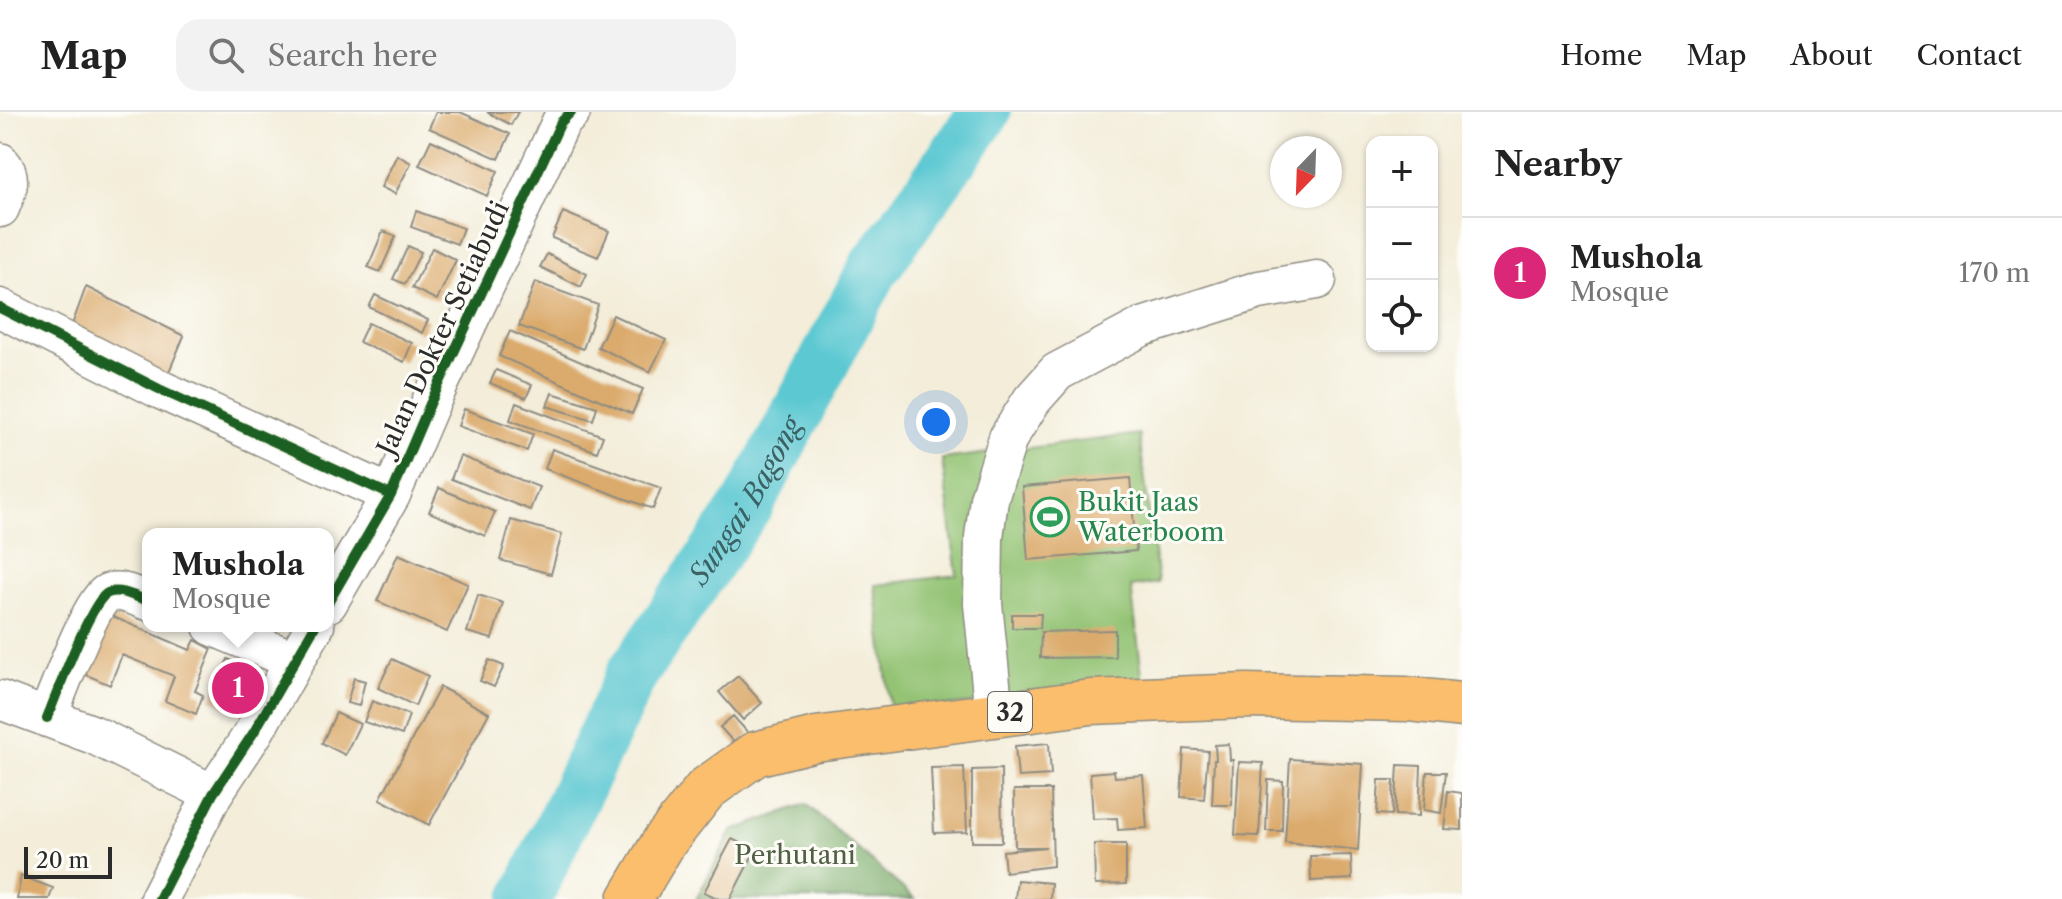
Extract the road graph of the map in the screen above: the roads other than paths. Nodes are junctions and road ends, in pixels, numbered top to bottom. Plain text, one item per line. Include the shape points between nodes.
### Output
1 (571, 112) edge
2 (0, 162) edge
3 (0, 208) edge
4 (1317, 280) dead end
5 (0, 308) edge
6 (391, 495) junction
7 (334, 593) edge
8 (142, 599) edge
9 (226, 632) edge
10 (312, 632) edge
11 (295, 661) junction
12 (0, 700) edge
13 (1462, 705) edge
14 (994, 714) junction
15 (47, 718) junction
16 (213, 794) junction
17 (159, 899) edge
18 (630, 899) edge

1 - 6 street, Jalan Dokter Setiabudi via 561,122
2 - 3 street via 9,179
4 - 14 street via 1259,290 1142,327 1057,372 1032,400 1008,438 987,512 983,604
5 - 6 street via 159,389
6 - 7 street, Jalan Dokter Setiabudi
8 - 15 street via 115,591 98,604
9 - 11 street
10 - 11 street
11 - 16 street
12 - 15 street
13 - 14 highway, 32 via 1246,696 1091,702
14 - 18 highway, 32 via 816,739 755,754 706,789 664,842
15 - 16 street via 94,735
16 - 17 street

